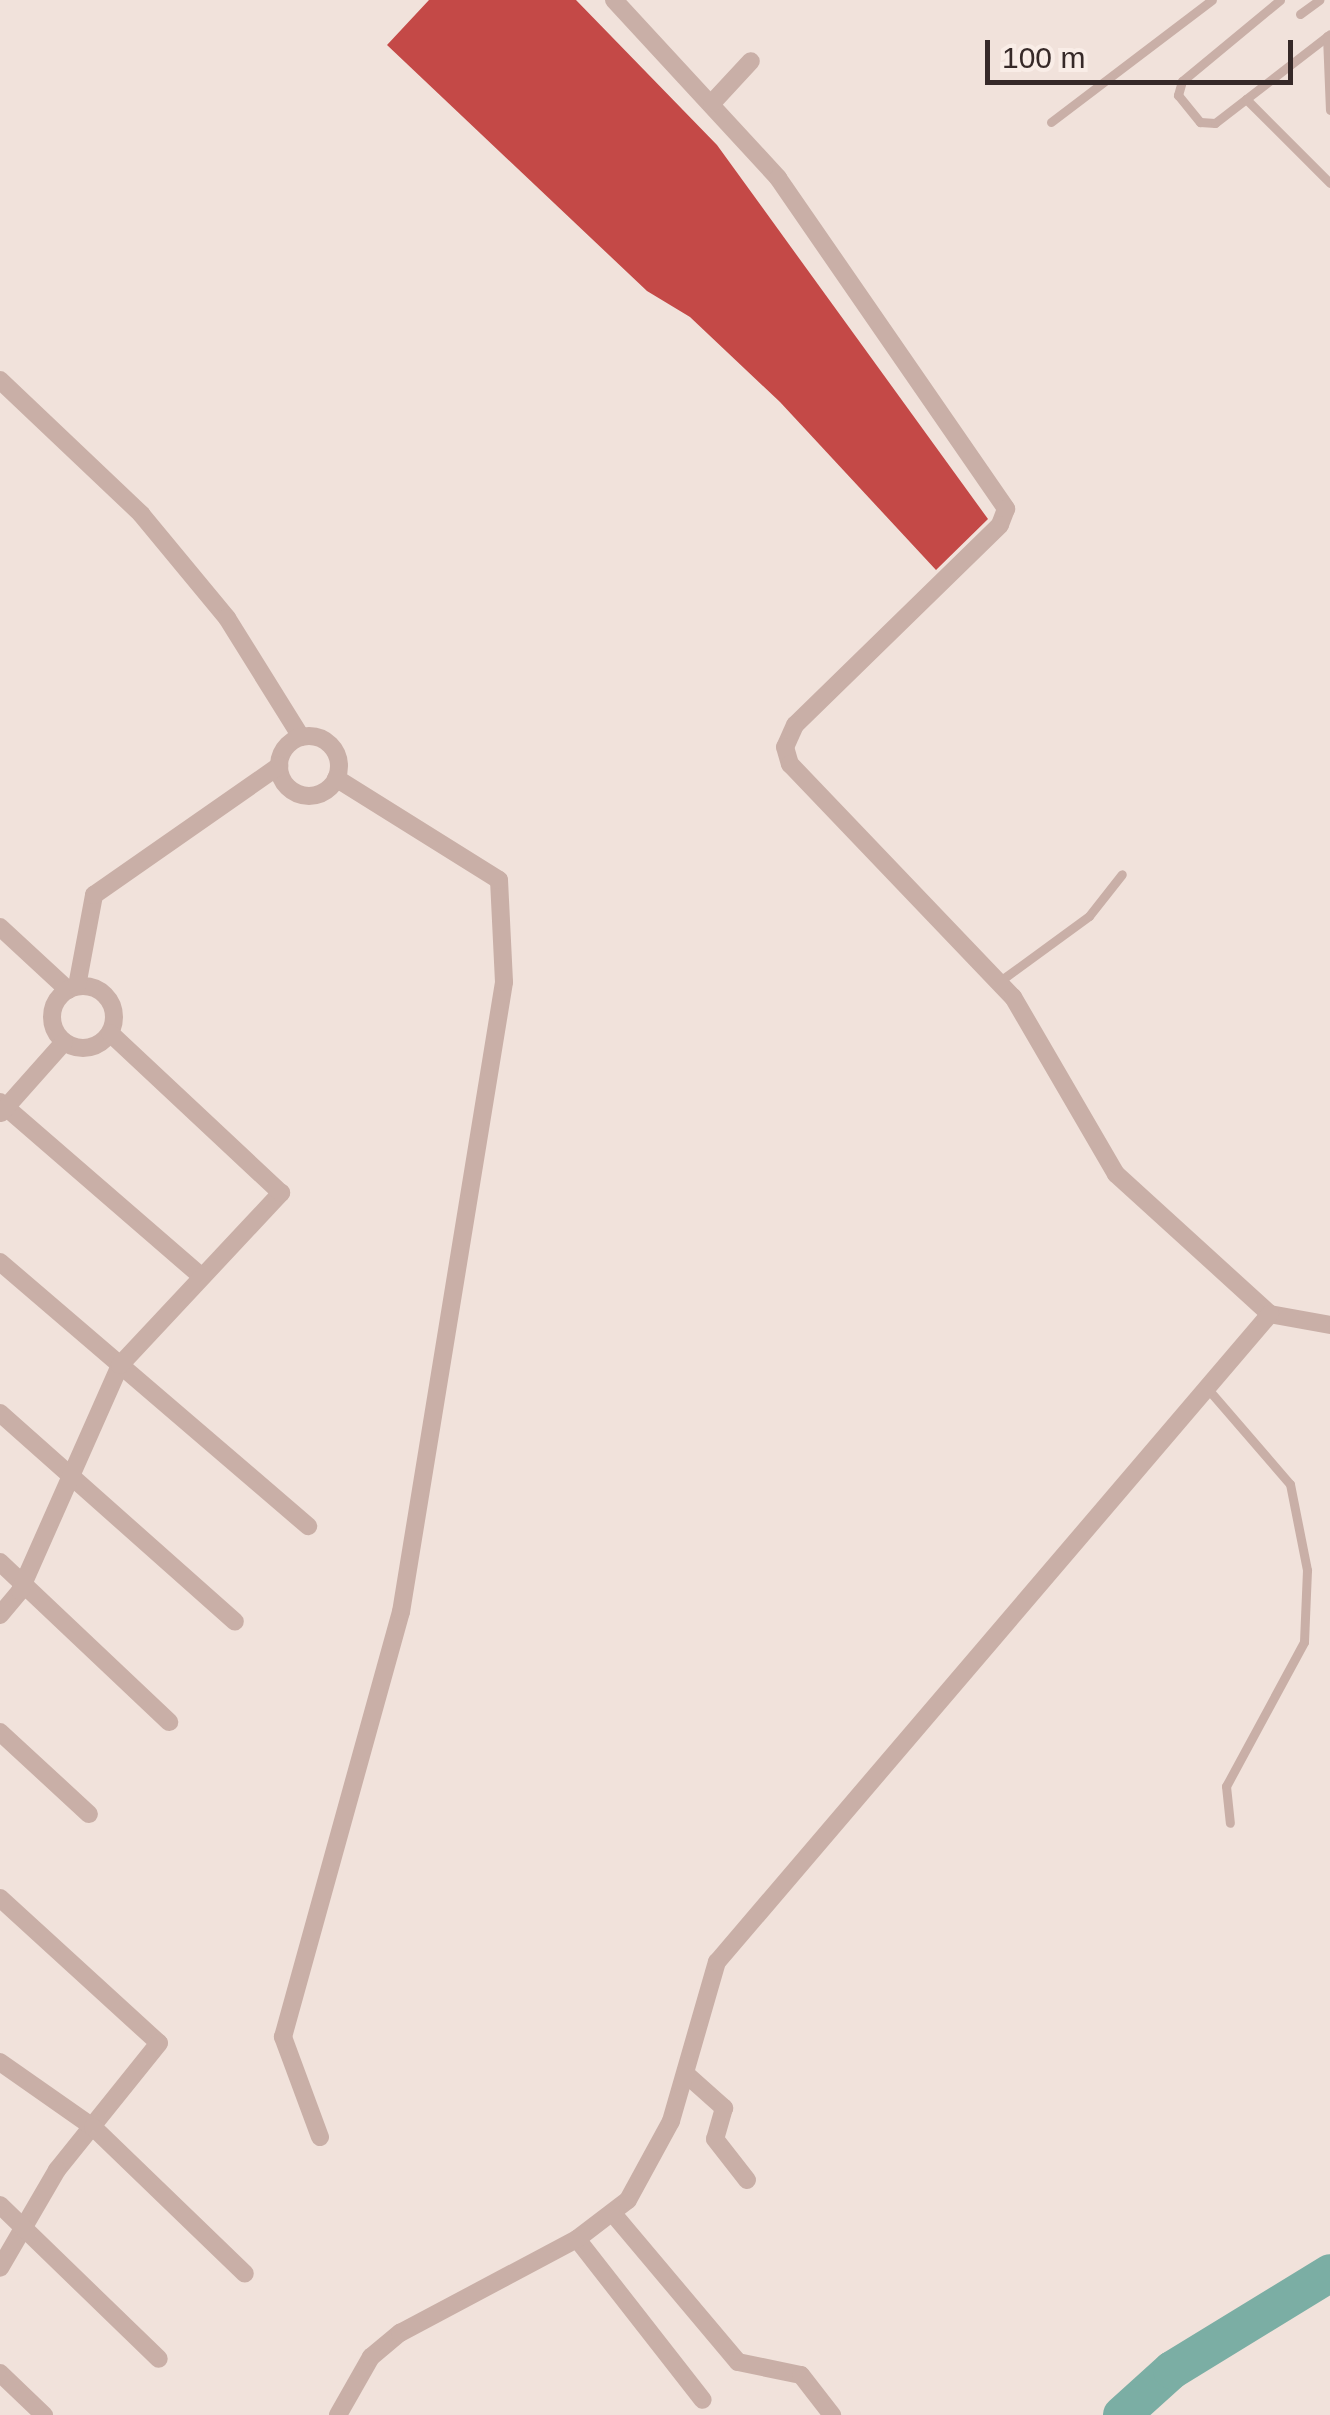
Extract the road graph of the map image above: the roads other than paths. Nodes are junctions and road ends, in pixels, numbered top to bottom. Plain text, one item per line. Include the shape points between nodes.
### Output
1 (614, 0) edge
2 (1212, 0) edge
3 (1280, 0) edge
4 (1319, 0) edge
5 (1300, 14) dead end
6 (1328, 35) edge
7 (751, 60) dead end
8 (1328, 62) edge
9 (1246, 99) junction
10 (712, 103) junction
11 (1330, 110) edge
12 (1050, 122) dead end
13 (1330, 183) edge
14 (0, 380) edge
15 (301, 737) junction
16 (279, 766) junction
17 (336, 778) junction
18 (1122, 874) dead end
19 (0, 928) edge
20 (1000, 981) junction
21 (72, 988) junction
22 (110, 1033) junction
23 (64, 1042) junction
24 (2, 1108) edge
25 (0, 1262) edge
26 (202, 1277) junction
27 (1270, 1314) junction
28 (1330, 1325) edge
29 (120, 1365) junction
30 (1207, 1388) junction
31 (0, 1414) edge
32 (71, 1476) junction
33 (308, 1526) dead end
34 (0, 1562) edge
35 (23, 1585) junction
36 (0, 1615) edge
37 (235, 1622) dead end
38 (170, 1722) dead end
39 (0, 1732) edge
40 (89, 1814) dead end
41 (1230, 1823) dead end
42 (0, 1898) edge
43 (0, 2062) edge
44 (687, 2075) junction
45 (93, 2127) junction
46 (320, 2137) dead end
47 (747, 2180) dead end
48 (0, 2206) edge
49 (615, 2216) junction
50 (25, 2226) junction
51 (576, 2239) junction
52 (0, 2268) edge
53 (245, 2274) dead end
54 (159, 2358) dead end
55 (0, 2373) edge
56 (703, 2400) dead end
57 (44, 2415) edge
58 (338, 2415) edge
59 (832, 2415) edge

1 - 10 street
2 - 12 lane
3 - 9 lane via 1177,90 1207,124
4 - 5 lane
6 - 8 lane
6 - 9 lane
7 - 10 street
8 - 11 lane
9 - 13 lane
10 - 20 street via 778,178 1001,493 1000,524 795,725 784,747 878,860
14 - 15 street via 141,514 227,618
15 - 16 street
15 - 17 street via 334,750
16 - 17 street via 303,795
16 - 21 street via 94,896
17 - 46 street via 499,880 504,982 401,1612 283,2037
18 - 20 lane via 1089,916
19 - 21 street
20 - 27 street via 1099,1154
21 - 22 street via 110,1002
21 - 23 street via 52,1013
22 - 23 street via 84,1049
22 - 26 street via 280,1193
23 - 24 street
24 - 26 street
25 - 29 street
26 - 29 street
27 - 28 street
27 - 30 street
29 - 32 street
29 - 33 street
30 - 41 lane via 1290,1484 1306,1570 1304,1642 1226,1786
30 - 44 street via 736,1936 708,1988
31 - 32 street
32 - 35 street
32 - 37 street
34 - 35 street
35 - 36 street
35 - 38 street
39 - 40 street
42 - 45 street via 159,2043
43 - 45 street
44 - 47 street via 724,2108 716,2138
44 - 49 street
45 - 50 street
45 - 53 street
48 - 50 street
49 - 51 street
49 - 59 street via 738,2362 801,2375
50 - 52 street
50 - 54 street
51 - 56 street
51 - 58 street via 400,2333 371,2357
55 - 57 street

